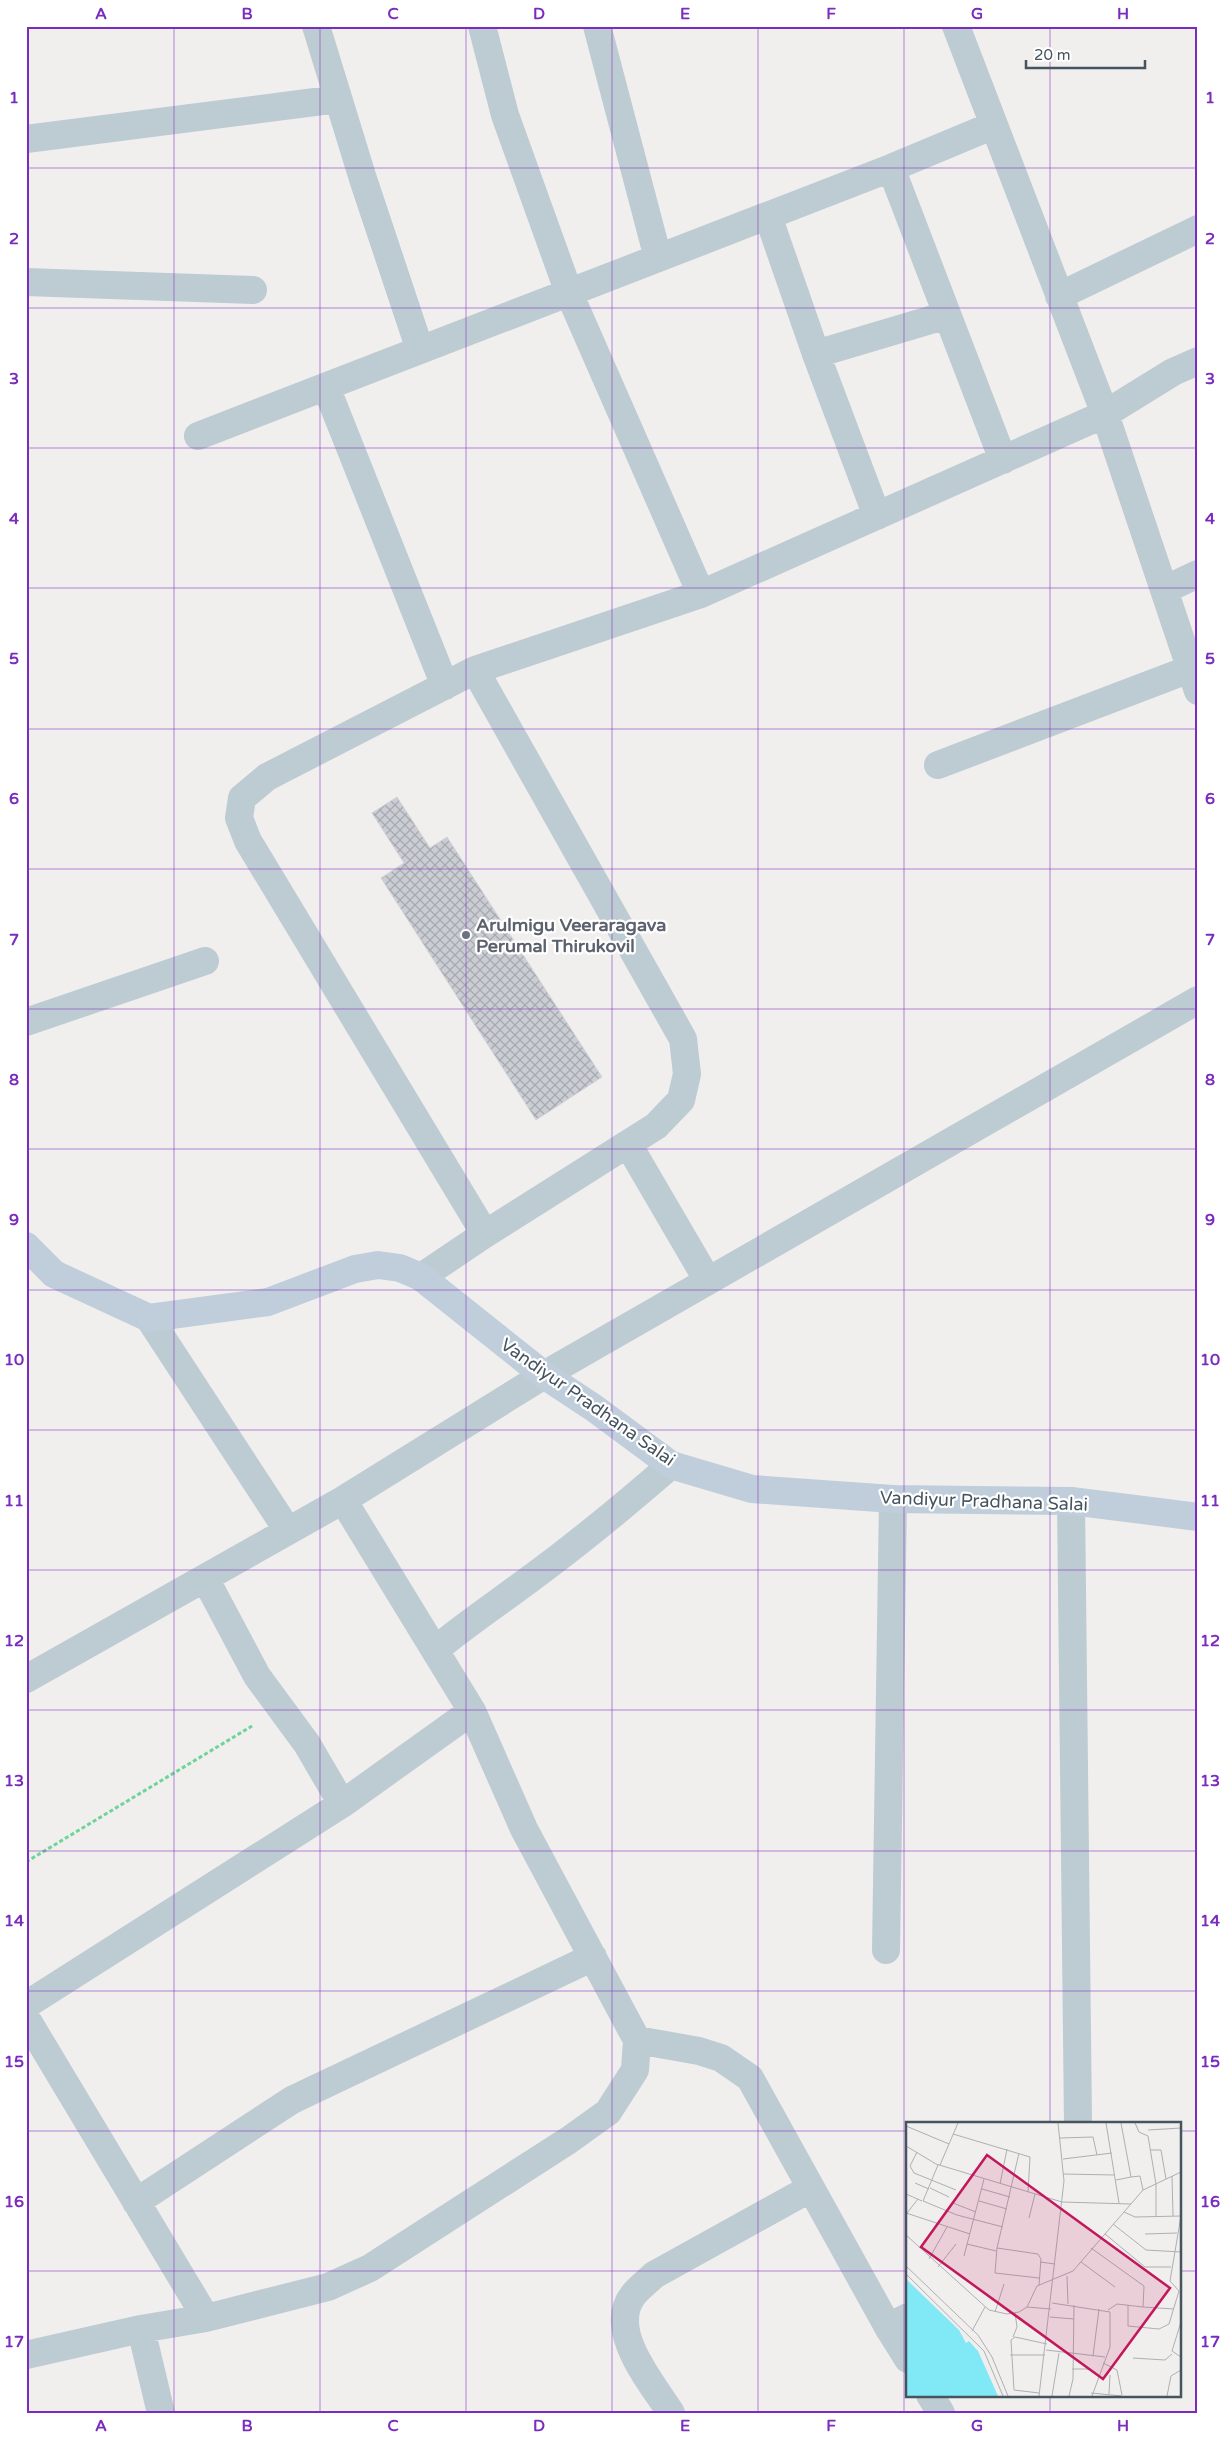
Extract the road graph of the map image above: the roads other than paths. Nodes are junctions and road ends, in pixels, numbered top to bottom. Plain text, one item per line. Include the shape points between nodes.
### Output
1 (316, 26) edge
2 (482, 26) edge
3 (597, 26) edge
4 (956, 26) edge
5 (338, 99) junction
6 (994, 125) junction
7 (26, 139) edge
8 (891, 168) junction
9 (768, 216) junction
10 (1198, 230) edge
11 (658, 258) junction
12 (26, 282) edge
13 (253, 290) dead end
14 (569, 293) junction
15 (1060, 296) junction
16 (947, 315) junction
17 (420, 350) junction
18 (816, 354) junction
19 (1198, 361) edge
20 (326, 387) junction
21 (1105, 414) junction
22 (198, 436) dead end
23 (1003, 460) junction
24 (877, 516) junction
25 (1198, 574) edge
26 (1164, 590) junction
27 (701, 594) junction
28 (475, 670) junction
29 (1194, 680) edge
30 (445, 686) junction
31 (938, 765) dead end
32 (205, 961) dead end
33 (1198, 1000) edge
34 (26, 1022) edge
35 (628, 1144) junction
36 (485, 1234) junction
37 (26, 1246) edge
38 (421, 1277) junction
39 (708, 1281) junction
40 (149, 1318) junction
41 (544, 1374) junction
42 (671, 1465) junction
43 (893, 1499) junction
44 (343, 1500) junction
45 (1071, 1501) junction
46 (1198, 1517) edge
47 (288, 1531) junction
48 (205, 1578) junction
49 (435, 1650) junction
50 (26, 1679) edge
51 (472, 1711) junction
52 (342, 1804) junction
53 (886, 1950) dead end
54 (593, 1957) junction
55 (26, 2005) edge
56 (26, 2018) edge
57 (637, 2040) junction
58 (1078, 2122) edge
59 (811, 2188) junction
60 (136, 2202) junction
61 (206, 2318) junction
62 (898, 2322) edge
63 (141, 2330) junction
64 (906, 2352) edge
65 (26, 2355) edge
66 (931, 2396) edge
67 (161, 2413) edge
68 (671, 2413) edge
69 (940, 2413) edge

1 - 5 street
2 - 14 street via 505,115
3 - 11 street
4 - 6 street
5 - 7 street
5 - 17 street
6 - 8 street
6 - 15 street
8 - 9 street
8 - 16 street
9 - 11 street
9 - 18 street
10 - 15 street
11 - 14 street
12 - 13 street
14 - 17 street
14 - 27 street
15 - 21 street
16 - 18 street
16 - 23 street
17 - 20 street
18 - 24 street
19 - 21 street via 1173,372
20 - 22 street
20 - 30 street
21 - 23 street
21 - 26 street
23 - 24 street
24 - 27 street
25 - 26 street
26 - 29 street
27 - 28 street
28 - 30 street
28 - 35 street via 683,1039 687,1074 681,1100 656,1126
29 - 31 street
30 - 36 street via 267,777 242,798 239,818 248,841
32 - 34 street
33 - 39 street
35 - 36 street
35 - 39 street
36 - 38 street
37 - 40 street via 54,1274
38 - 40 street, Vandiyur Pradhana Salai via 400,1268 378,1265 354,1269 268,1302
38 - 41 street, Vandiyur Pradhana Salai
39 - 41 street
40 - 47 street
41 - 42 street, Vandiyur Pradhana Salai
41 - 44 street
42 - 43 street, Vandiyur Pradhana Salai via 752,1489
42 - 49 street via 619,1510
43 - 45 street, Vandiyur Pradhana Salai
43 - 53 street
44 - 47 street
44 - 49 street
45 - 46 street, Vandiyur Pradhana Salai
45 - 58 street
47 - 48 street
48 - 50 street
48 - 52 street via 257,1676 307,1744
49 - 51 street
51 - 52 street
51 - 54 street via 524,1829
52 - 55 street
54 - 57 street
54 - 60 street via 292,2100
56 - 60 street
57 - 59 street via 721,2058 750,2078
57 - 61 street via 634,2070 608,2112 552,2151 370,2268 328,2287
59 - 62 street
59 - 68 street via 654,2275 633,2295 624,2318 630,2350
60 - 61 street
61 - 63 street
62 - 64 street
63 - 65 street
63 - 67 street
66 - 69 street

